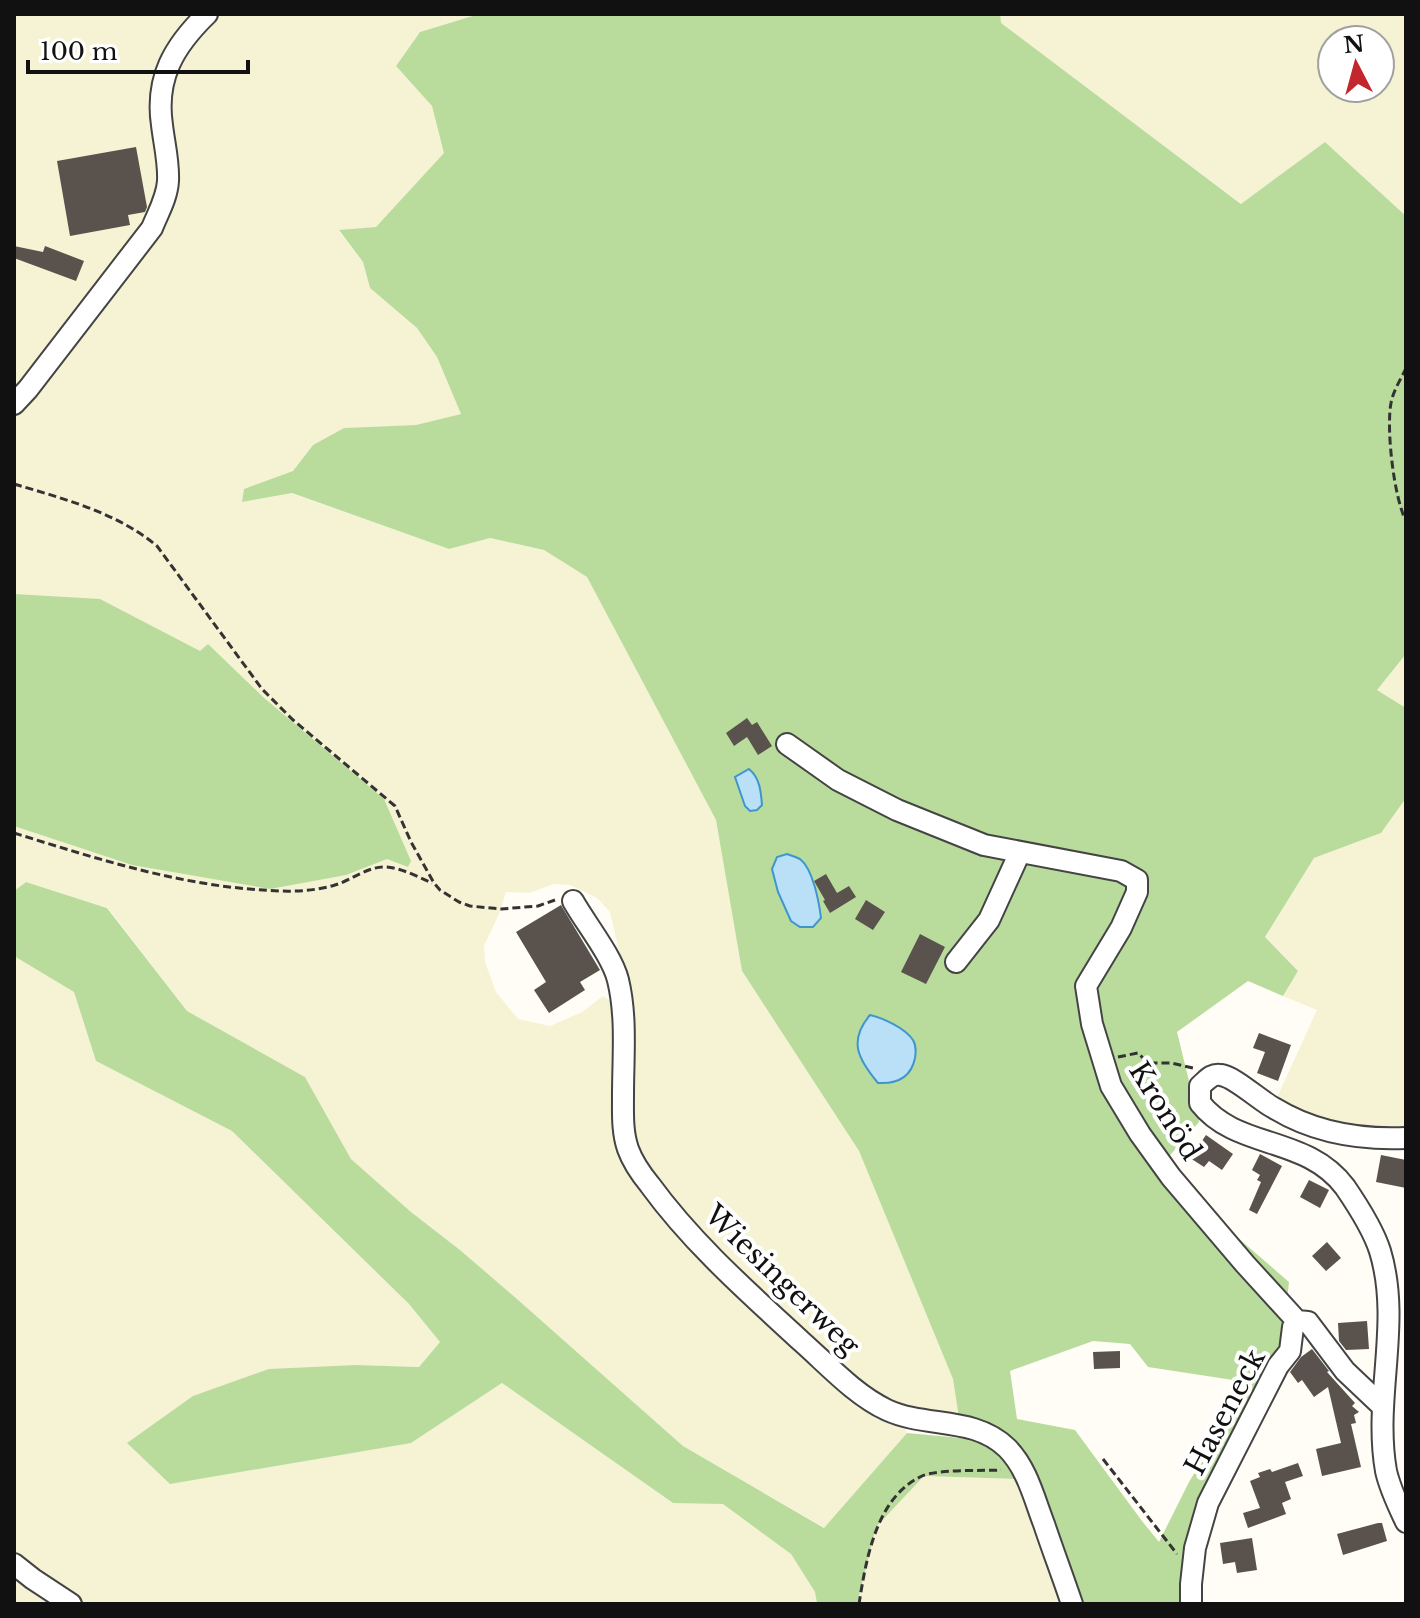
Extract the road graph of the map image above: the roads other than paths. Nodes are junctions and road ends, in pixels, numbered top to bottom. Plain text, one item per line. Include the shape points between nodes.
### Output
1 (207, 14) edge
2 (14, 404) edge
3 (787, 744) dead end
4 (1020, 852) junction
5 (573, 901) road end
6 (956, 962) dead end
7 (1406, 1138) edge
8 (1297, 1321) junction
9 (1382, 1406) junction
10 (1404, 1513) edge
11 (14, 1564) edge
12 (71, 1604) edge
13 (1072, 1604) edge
14 (1191, 1604) edge

1 - 2 street via 173,56 162,83 168,179 152,228
3 - 4 street, Kronöd via 838,780 897,810 984,845
4 - 6 street via 989,920
4 - 8 street, Kronöd via 1121,871 1137,880 1121,928 1086,986 1111,1086 1171,1177
5 - 13 street, Wiesingerweg via 618,979 624,1014 623,1126 635,1165 735,1280 870,1400 890,1411 967,1426 1005,1447 1024,1470
7 - 9 street via 1362,1137 1298,1122 1218,1074 1200,1086 1200,1103 1218,1121 1294,1149 1326,1167 1368,1225 1380,1250 1388,1309
8 - 9 street via 1308,1322 1345,1371
8 - 14 street, Haseneck via 1290,1351 1208,1503 1195,1548
9 - 10 street via 1387,1472
11 - 12 street

